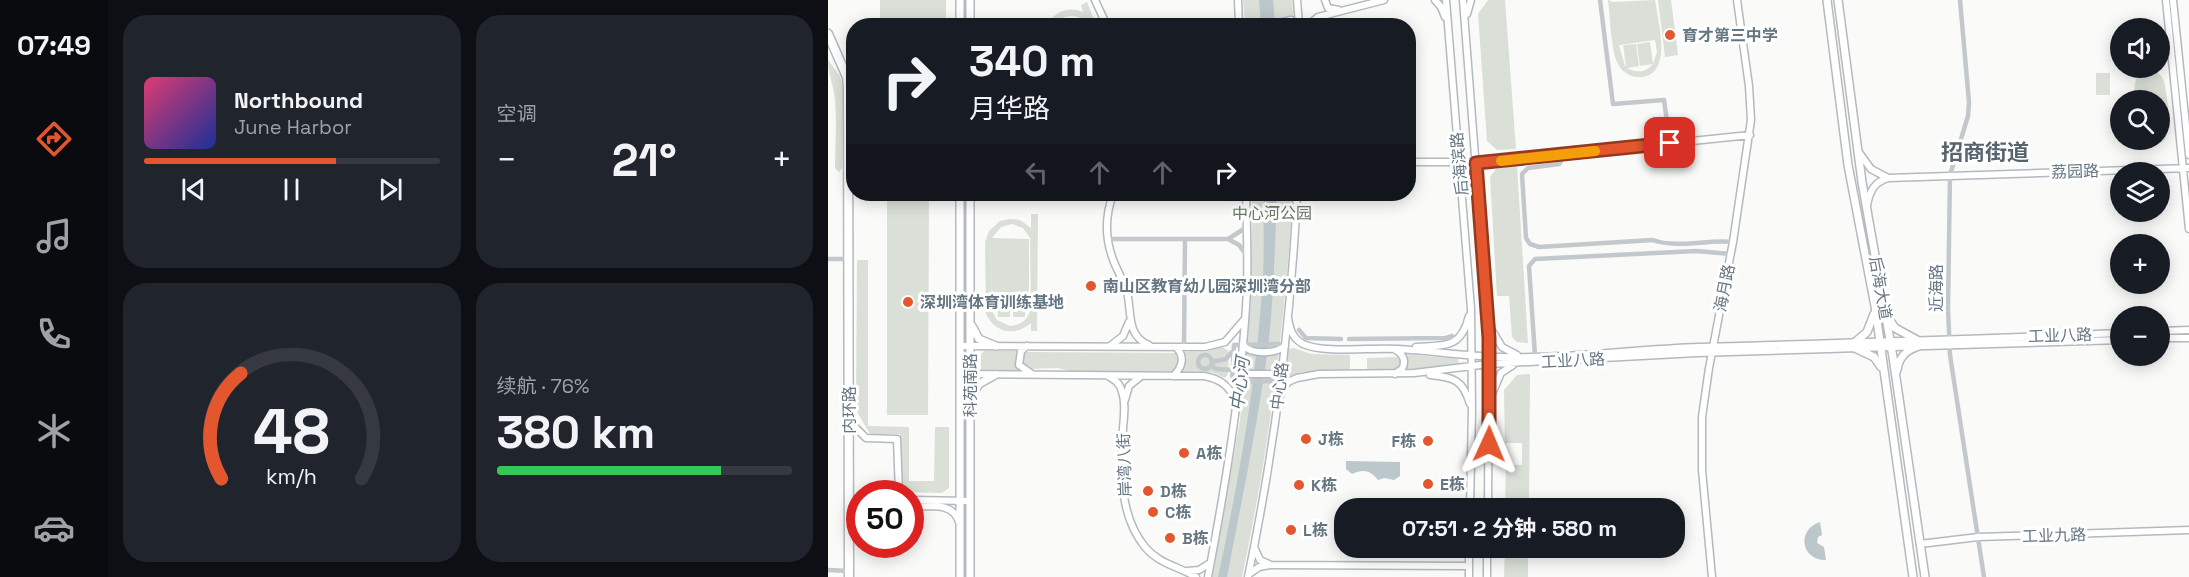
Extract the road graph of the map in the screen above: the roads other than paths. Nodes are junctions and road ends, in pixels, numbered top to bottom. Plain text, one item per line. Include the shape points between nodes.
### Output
1 (960, 0) edge
2 (970, 0) edge
3 (1095, 0) edge
4 (1238, 0) edge
5 (1297, 0) edge
6 (1325, 0) edge
7 (1384, 0) edge
8 (1435, 0) edge
9 (1446, 0) edge
10 (1463, 0) edge
11 (1471, 0) edge
12 (1600, 0) edge
13 (1737, 0) edge
14 (1827, 0) edge
15 (1838, 0) edge
16 (1960, 0) edge
17 (2166, 0) edge
18 (2173, 0) edge
19 (1342, 10) junction
20 (960, 18) edge
21 (970, 18) edge
22 (1103, 18) edge
23 (1239, 18) edge
24 (1298, 18) edge
25 (1317, 18) edge
26 (1466, 26) junction
27 (1448, 29) junction
28 (828, 34) edge
29 (2173, 37) junction
30 (846, 78) edge
31 (1750, 135) junction
32 (1670, 143) junction
33 (1857, 149) junction
34 (1565, 154) junction
35 (2189, 155) edge
36 (1416, 162) edge
37 (1476, 163) junction
38 (1459, 164) junction
39 (2186, 168) edge
40 (1950, 175) junction
41 (1888, 178) junction
42 (849, 201) edge
43 (960, 201) edge
44 (970, 201) edge
45 (1111, 201) edge
46 (1246, 201) edge
47 (1296, 201) edge
48 (1866, 207) junction
49 (1247, 228) junction
50 (2189, 229) edge
51 (1108, 239) junction
52 (1185, 239) junction
53 (1228, 239) junction
54 (1733, 242) junction
55 (1731, 254) junction
56 (1247, 256) junction
57 (828, 259) edge
58 (849, 259) junction
59 (1875, 306) junction
60 (1471, 309) junction
61 (1886, 314) junction
62 (1130, 318) junction
63 (1288, 318) junction
64 (1245, 319) junction
65 (970, 322) junction
66 (1488, 323) junction
67 (1299, 330) dead end
68 (2189, 330) edge
69 (2170, 331) edge
70 (2110, 334) edge
71 (1452, 336) dead end
72 (2170, 338) edge
73 (2189, 338) edge
74 (1341, 339) dead end
75 (1349, 339) dead end
76 (2110, 340) edge
77 (1949, 341) junction
78 (1918, 343) junction
79 (1891, 344) junction
80 (1243, 345) junction
81 (1282, 345) junction
82 (1880, 345) junction
83 (960, 346) junction
84 (970, 346) junction
85 (996, 346) junction
86 (1028, 346) junction
87 (1110, 346) junction
88 (1154, 346) junction
89 (1854, 346) junction
90 (1176, 347) junction
91 (1184, 347) junction
92 (1393, 348) junction
93 (1712, 350) junction
94 (1233, 351) junction
95 (1472, 356) junction
96 (1489, 356) junction
97 (1524, 356) junction
98 (1535, 356) junction
99 (1517, 363) junction
100 (1489, 364) junction
101 (1472, 366) junction
102 (1232, 370) junction
103 (1414, 373) junction
104 (960, 374) junction
105 (1395, 374) junction
106 (970, 375) junction
107 (995, 375) junction
108 (1033, 375) junction
109 (1107, 375) junction
110 (1144, 376) junction
111 (1173, 376) junction
112 (1896, 376) junction
113 (1885, 377) junction
114 (1276, 379) junction
115 (1239, 380) junction
116 (969, 400) junction
117 (1278, 400) junction
118 (1489, 400) junction
119 (1236, 402) junction
120 (1124, 403) junction
121 (1472, 410) junction
122 (849, 417) junction
123 (849, 480) edge
124 (898, 480) edge
125 (1470, 498) edge
126 (1488, 498) edge
127 (924, 500) edge
128 (960, 501) junction
129 (970, 501) junction
130 (924, 507) edge
131 (960, 524) junction
132 (2189, 530) edge
133 (1978, 537) junction
134 (1920, 544) junction
135 (1254, 546) junction
136 (848, 558) edge
137 (1469, 558) edge
138 (1487, 558) edge
139 (1211, 563) junction
140 (1270, 565) junction
141 (1469, 566) junction
142 (828, 570) edge
143 (1184, 572) junction
144 (847, 575) edge
145 (1249, 576) edge
146 (960, 577) edge
147 (970, 577) edge
148 (1196, 577) edge
149 (1208, 577) edge
150 (1469, 577) edge
151 (1487, 577) edge
152 (1712, 577) edge
153 (1913, 577) edge
154 (1925, 577) edge
155 (1984, 577) edge

1 - 20 main road
2 - 21 main road
3 - 22 main road
4 - 23 main road
5 - 24 main road
6 - 19 main road via 1328,8
7 - 19 main road
8 - 27 main road
9 - 27 main road, 后海滨路
10 - 26 main road, 后海滨路
11 - 26 main road
12 - 32 street via 1613,104 1664,100
13 - 31 main road, 海月路 via 1750,99
14 - 59 main road, 后海大道 via 1851,185
15 - 33 main road, 后海大道
16 - 40 street, 近海路 via 1969,109
17 - 29 main road
18 - 29 main road
19 - 25 main road
26 - 37 main road, 后海滨路
27 - 38 main road, 后海滨路
28 - 30 highway, 内环路
29 - 35 main road
29 - 39 main road
31 - 32 main road
31 - 54 main road, 海月路
32 - 34 main road
33 - 41 main road via 1871,169
33 - 48 main road, 后海大道
34 - 37 main road
34 - 54 street via 1559,164 1528,168 1522,174 1526,238 1532,245 1653,240 1663,244
36 - 38 main road
37 - 38 main road
37 - 66 main road, 后海滨路
38 - 60 main road, 后海滨路
39 - 40 main road, 荔园路
39 - 50 main road
40 - 41 main road, 荔园路
40 - 77 street, 近海路
41 - 48 main road via 1870,191
42 - 58 highway, 内环路
43 - 83 main road, 科苑南路
44 - 65 main road, 科苑南路
45 - 51 main road
46 - 49 main road
47 - 63 main road, 中心路
48 - 61 main road, 后海大道
49 - 53 street
49 - 56 main road
51 - 52 street
51 - 62 main road via 1126,288
52 - 53 street
52 - 91 street
53 - 56 street
54 - 55 main road, 海月路
55 - 93 main road, 海月路
55 - 98 street via 1696,251 1535,259 1528,266
56 - 64 main road
57 - 58 street
58 - 122 highway, 内环路
59 - 82 main road, 后海大道
59 - 89 main road via 1870,326
60 - 92 main road via 1457,341
60 - 95 main road, 后海滨路
61 - 78 main road via 1895,328
61 - 79 main road, 后海大道
62 - 87 main road via 1123,336
62 - 88 main road via 1142,342
63 - 81 main road, 中心路
63 - 92 main road, 工业八路 via 1292,334 1310,346
64 - 80 main road
64 - 91 main road via 1225,342
65 - 84 main road, 科苑南路
65 - 85 main road via 979,339
66 - 96 main road, 后海滨路
66 - 97 main road via 1502,347
67 - 74 street via 1306,338
68 - 69 main road
70 - 77 main road, 工业八路
71 - 75 street
72 - 73 main road
76 - 77 main road, 工业八路
77 - 78 main road, 工业八路
77 - 133 street, 近海路
78 - 79 main road, 工业八路
78 - 112 main road via 1900,359
79 - 82 main road, 工业八路
79 - 112 main road, 后海大道
80 - 81 street
80 - 81 main road via 1250,351 1276,351
80 - 94 street via 1234,345
80 - 115 main road
81 - 114 main road, 中心路
82 - 89 main road, 工业八路
82 - 113 main road, 后海大道
83 - 84 main road
83 - 104 main road, 科苑南路
84 - 85 main road
84 - 106 main road, 科苑南路
85 - 86 main road
86 - 87 main road
86 - 108 main road via 1021,351 1019,365
87 - 88 main road
88 - 90 main road
89 - 93 main road, 工业八路
89 - 113 main road via 1877,359
90 - 91 main road
90 - 111 main road via 1182,359
92 - 95 main road, 工业八路
92 - 105 main road via 1405,361
93 - 98 main road, 工业八路
93 - 99 main road, 工业八路
93 - 152 main road, 海月路 via 1701,441
94 - 102 street
94 - 102 street via 1226,359 1211,364 1216,369
95 - 96 main road, 工业八路
95 - 101 main road, 后海滨路
96 - 97 main road, 工业八路
96 - 100 main road, 后海滨路
97 - 98 main road, 工业八路
99 - 100 main road, 工业八路
99 - 118 main road via 1501,373
100 - 101 main road, 工业八路
100 - 118 main road, 后海滨路
101 - 103 main road, 工业八路
101 - 121 main road, 后海滨路
102 - 115 street via 1232,382
103 - 105 main road, 工业八路
103 - 121 main road via 1459,382
104 - 106 main road
104 - 128 main road, 科苑南路
105 - 117 main road, 工业八路 via 1306,376 1288,382
106 - 107 main road
106 - 116 main road, 科苑南路
107 - 108 main road
107 - 116 main road via 979,384
108 - 109 main road
109 - 110 main road
109 - 120 main road via 1119,384
110 - 111 main road
110 - 120 main road via 1132,383
111 - 119 main road via 1218,380 1228,387
112 - 134 main road, 后海大道
113 - 153 main road, 后海大道
114 - 115 street
114 - 115 main road via 1246,374
114 - 117 main road, 中心路
115 - 119 main road
116 - 129 main road, 科苑南路
117 - 135 main road, 中心路
118 - 126 main road, 后海滨路
119 - 139 main road
120 - 143 main road, 岸湾八街 via 1122,483 1131,522 1153,555
121 - 125 main road, 后海滨路
122 - 123 highway, 内环路
122 - 124 main road via 866,438 897,439
127 - 128 main road
128 - 129 main road
128 - 131 main road, 科苑南路
129 - 147 main road, 科苑南路
130 - 131 main road via 948,507 956,513
131 - 146 main road, 科苑南路
132 - 133 main road, 工业九路
133 - 134 main road, 工业九路
133 - 155 street, 近海路
134 - 154 main road, 后海大道
135 - 140 main road via 1260,560
135 - 145 main road, 中心路
136 - 144 highway, 内环路
137 - 141 main road
138 - 151 main road
139 - 143 main road
139 - 149 main road
140 - 141 main road
140 - 145 main road via 1259,567
141 - 150 main road
142 - 144 street
143 - 148 main road, 岸湾八街

